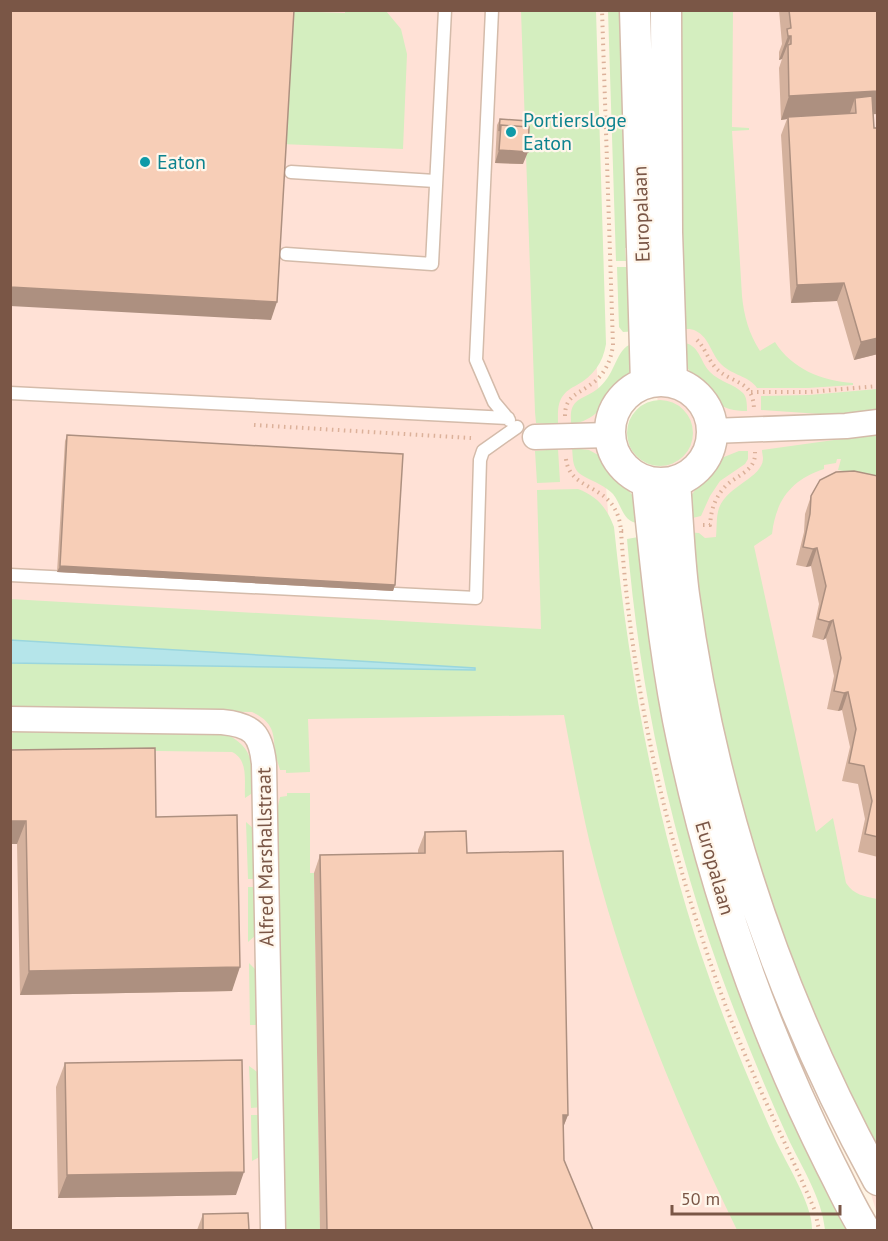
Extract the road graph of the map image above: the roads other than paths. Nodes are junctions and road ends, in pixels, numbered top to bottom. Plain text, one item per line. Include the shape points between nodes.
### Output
1 (445, 10) edge
2 (492, 10) edge
3 (635, 10) edge
4 (666, 10) edge
5 (291, 172) dead end
6 (435, 181) junction
7 (286, 254) dead end
8 (657, 337) junction
9 (659, 382) junction
10 (10, 393) edge
11 (878, 422) edge
12 (520, 428) junction
13 (712, 431) junction
14 (609, 435) junction
15 (661, 482) junction
16 (665, 528) junction
17 (10, 575) edge
18 (10, 718) edge
19 (878, 1180) edge
20 (273, 1230) edge
21 (865, 1230) edge

1 - 6 lane
2 - 12 lane via 476,360 495,402
3 - 8 street, Europalaan
4 - 8 street, Europalaan via 667,232
5 - 6 lane
6 - 7 lane via 432,264
8 - 9 street, Europalaan
9 - 13 street via 691,391 701,400
9 - 14 street via 633,388 622,397 610,421
10 - 12 lane
11 - 13 street
12 - 14 street via 565,436
12 - 17 lane via 483,451 480,460 476,598
13 - 15 street via 711,445 698,468 687,476
14 - 15 street via 611,447 625,469 635,477
15 - 16 street, Europalaan
16 - 19 street, Europalaan via 684,592 721,787 745,870 798,1018
16 - 21 street, Europalaan via 661,608 678,720 727,910 788,1074
18 - 20 street, Alfred Marshallstraat via 222,722 245,726 259,739 264,764

